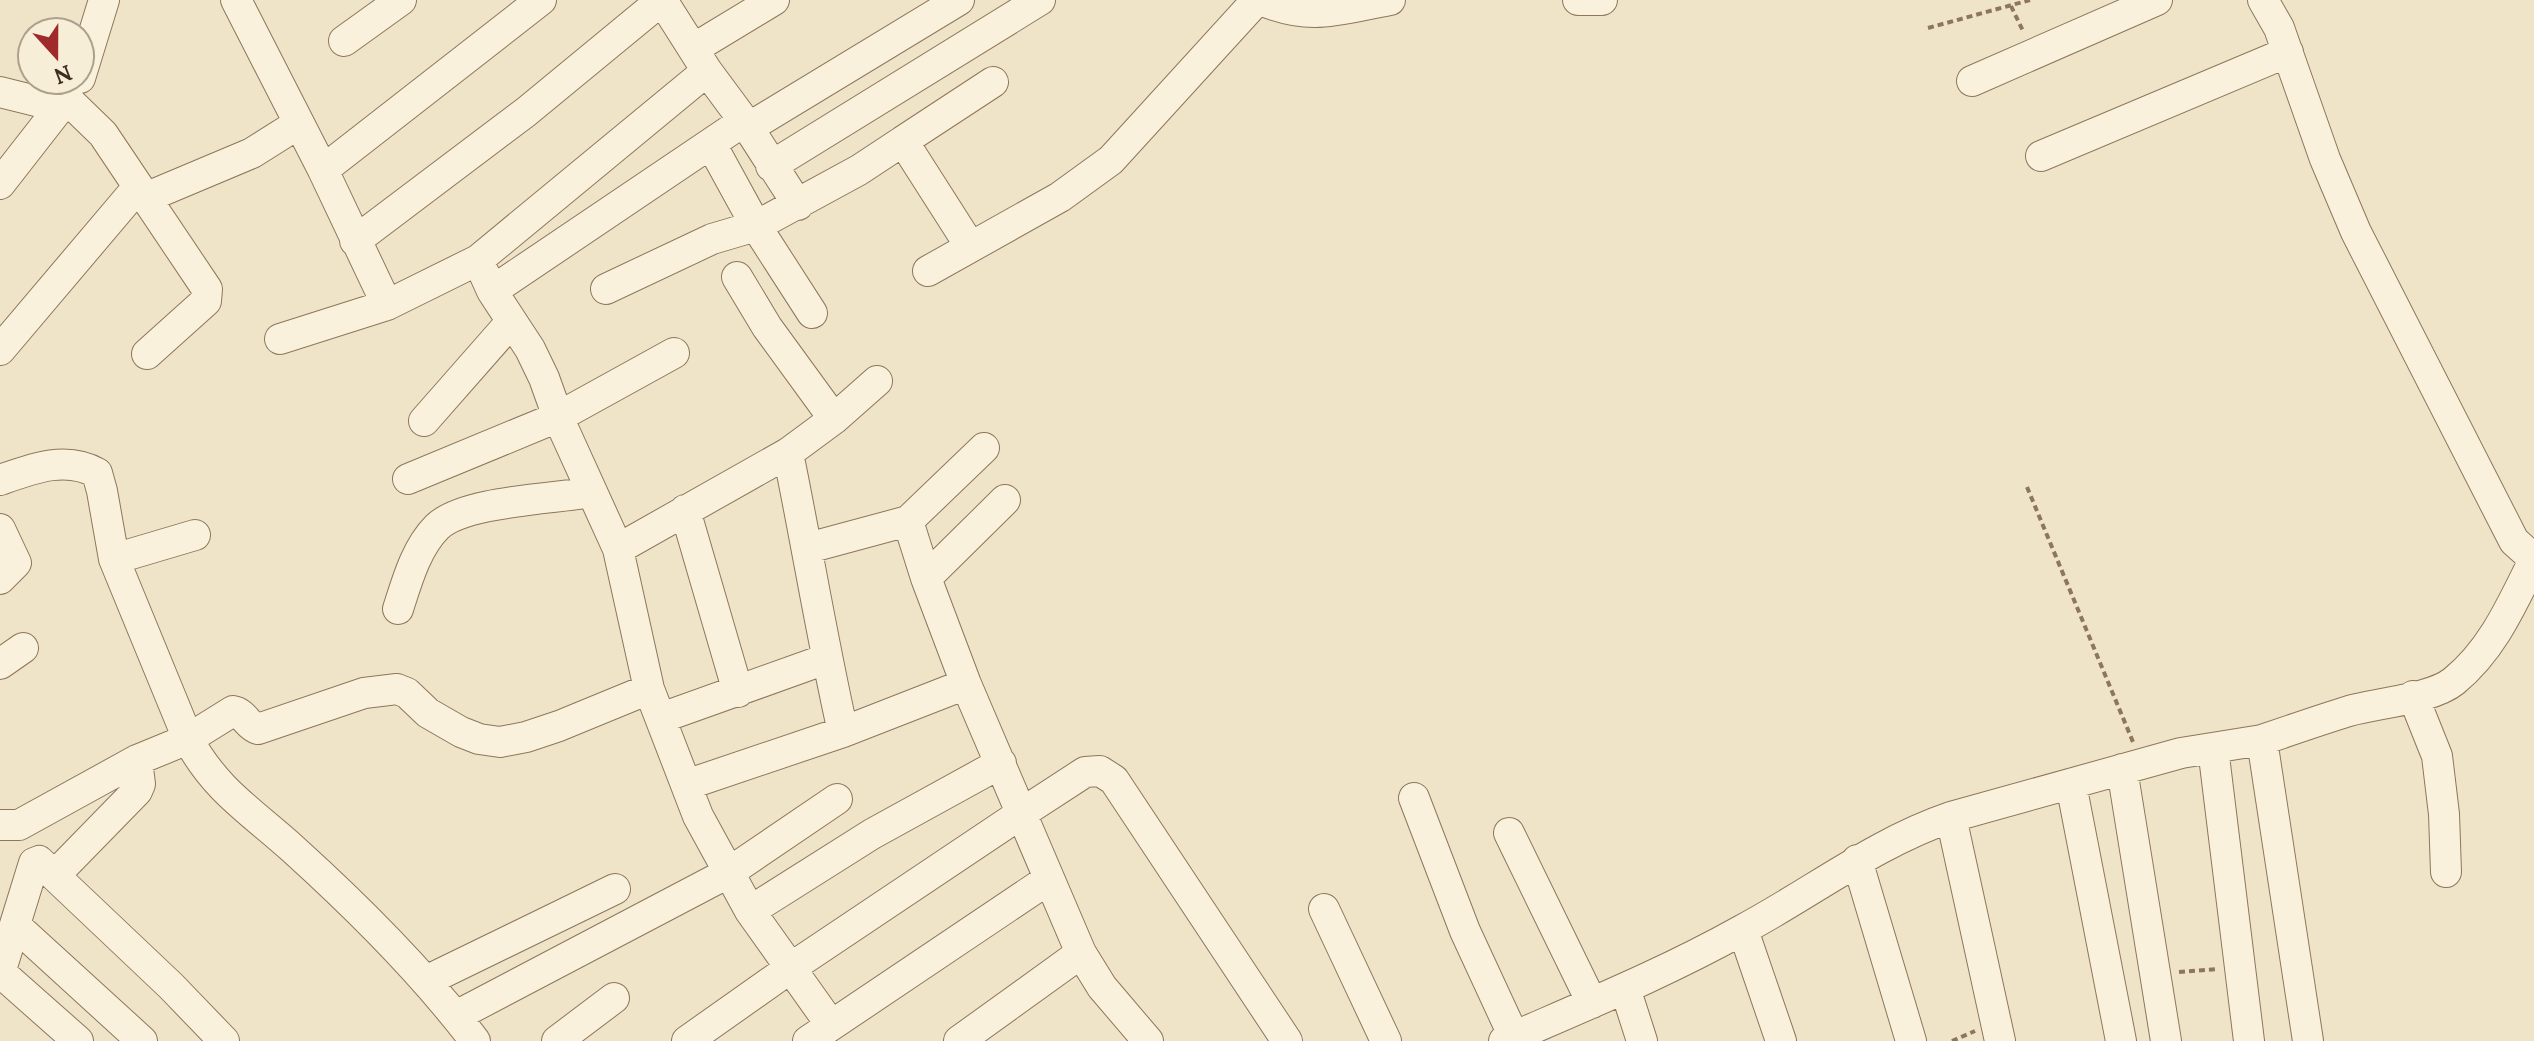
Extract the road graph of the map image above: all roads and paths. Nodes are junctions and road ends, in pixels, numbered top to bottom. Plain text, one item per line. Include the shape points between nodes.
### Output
1 (104, 0) edge
2 (236, 0) edge
3 (401, 0) edge
4 (541, 0) edge
5 (662, 0) edge
6 (774, 0) edge
7 (959, 0) edge
8 (1040, 0) edge
9 (1259, 0) edge
10 (1390, 0) edge
11 (1578, 0) edge
12 (1602, 0) edge
13 (2030, 0) edge
14 (2157, 0) edge
15 (2263, 0) edge
16 (96, 24) edge
17 (1928, 28) dead end
18 (344, 41) dead end
19 (2288, 52) junction
20 (700, 60) junction
21 (1972, 81) dead end
22 (993, 82) dead end
23 (70, 96) edge
24 (76, 96) edge
25 (298, 124) junction
26 (746, 125) junction
27 (903, 141) junction
28 (711, 144) junction
29 (2041, 156) dead end
30 (771, 166) junction
31 (323, 170) junction
32 (0, 184) edge
33 (141, 193) junction
34 (798, 205) junction
35 (756, 226) junction
36 (355, 241) junction
37 (970, 246) junction
38 (478, 260) junction
39 (928, 271) dead end
40 (737, 277) dead end
41 (606, 289) dead end
42 (492, 291) junction
43 (387, 305) junction
44 (812, 313) dead end
45 (511, 322) junction
46 (280, 339) dead end
47 (0, 350) edge
48 (674, 353) dead end
49 (147, 354) dead end
50 (877, 381) dead end
51 (558, 417) junction
52 (834, 419) junction
53 (424, 421) dead end
54 (984, 448) dead end
55 (788, 453) junction
56 (408, 479) dead end
57 (0, 480) edge
58 (2027, 487) dead end
59 (592, 492) junction
60 (1005, 500) dead end
61 (685, 510) junction
62 (908, 521) junction
63 (0, 529) edge
64 (195, 535) dead end
65 (808, 548) junction
66 (618, 549) junction
67 (114, 559) junction
68 (2534, 560) edge
69 (926, 578) junction
70 (0, 579) edge
71 (398, 609) dead end
72 (826, 659) junction
73 (966, 684) junction
74 (649, 689) junction
75 (738, 692) junction
76 (2413, 696) junction
77 (661, 718) junction
78 (843, 732) junction
79 (188, 739) junction
80 (2262, 740) junction
81 (2213, 748) junction
82 (137, 760) junction
83 (1001, 763) junction
84 (2132, 766) junction
85 (2071, 784) junction
86 (686, 785) junction
87 (1414, 798) dead end
88 (837, 799) dead end
89 (1022, 813) junction
90 (1951, 817) junction
91 (0, 825) edge
92 (1509, 833) dead end
93 (1857, 860) junction
94 (2446, 872) dead end
95 (728, 873) junction
96 (55, 875) junction
97 (1049, 879) junction
98 (615, 889) dead end
99 (1324, 909) dead end
100 (750, 911) junction
101 (16, 926) junction
102 (1743, 930) junction
103 (1081, 953) junction
104 (789, 969) junction
105 (0, 973) edge
106 (426, 981) junction
107 (1625, 988) junction
108 (614, 998) dead end
109 (1592, 1003) junction
110 (456, 1016) junction
111 (820, 1033) edge
112 (1137, 1038) edge
113 (1509, 1039) edge
114 (78, 1041) edge
115 (142, 1041) edge
116 (224, 1041) edge
117 (475, 1041) edge
118 (557, 1041) edge
119 (687, 1041) edge
120 (959, 1041) edge
121 (1287, 1041) edge
122 (1386, 1041) edge
123 (1642, 1041) edge
124 (1781, 1041) edge
125 (1911, 1041) edge
126 (2000, 1041) edge
127 (2121, 1041) edge
128 (2166, 1041) edge
129 (2249, 1041) edge
130 (2308, 1041) edge

1 - 16 street
2 - 25 street
3 - 18 street
4 - 31 street
5 - 20 street
5 - 36 street via 526,112
6 - 20 street
7 - 26 street
8 - 30 street
9 - 10 street via 1309,13
9 - 37 street via 1111,160 1060,197
11 - 12 street
13 - 17 path
14 - 21 street
15 - 19 street
19 - 29 street
19 - 68 street via 2363,247 2514,541
20 - 26 street
20 - 38 street
22 - 27 street
23 - 32 street
24 - 33 street
25 - 31 street
25 - 33 street via 252,153
26 - 28 street
26 - 30 street
27 - 34 street
27 - 37 street
28 - 35 street
28 - 42 street
30 - 34 street
31 - 36 street
33 - 47 street
33 - 49 street via 204,281 208,296
34 - 35 street
35 - 41 street via 712,239
35 - 44 street
36 - 43 street
37 - 39 street
38 - 42 street
38 - 43 street
40 - 52 street
42 - 45 street
43 - 46 street
45 - 51 street via 530,349
45 - 53 street
48 - 51 street
50 - 52 street
51 - 56 street
51 - 59 street
52 - 55 street
54 - 62 street
55 - 61 street
55 - 65 street
57 - 67 street via 57,464 85,466 97,473
58 - 84 path
59 - 66 street
59 - 71 street via 475,508 442,522 412,567
60 - 69 street
61 - 66 street
61 - 75 street
62 - 65 street
62 - 69 street
63 - 70 street via 16,563
64 - 67 street
65 - 72 street
66 - 74 street
67 - 79 street
68 - 76 street via 2503,623 2477,658 2453,682
69 - 73 street
72 - 75 street
72 - 78 street
73 - 78 street
73 - 83 street
74 - 77 street
74 - 79 street via 559,726 500,742 461,732 397,689 364,693 258,729 233,711
75 - 77 street
76 - 80 street
76 - 94 street via 2437,756
77 - 86 street
78 - 86 street
79 - 82 street
79 - 106 street via 215,781 292,848
80 - 81 street
80 - 130 street
81 - 84 street
81 - 129 street
82 - 91 street via 19,825
82 - 96 street via 137,791
83 - 89 street
83 - 100 street via 891,822
84 - 85 street
84 - 128 street
85 - 90 street
85 - 127 street
86 - 95 street
87 - 113 street
88 - 95 street
89 - 97 street
89 - 104 street
89 - 121 street via 1085,772 1100,771 1114,780
90 - 93 street
90 - 126 street
92 - 109 street
93 - 102 street
93 - 125 street
95 - 100 street
95 - 110 street
96 - 101 street via 39,861 34,863
96 - 116 street
97 - 103 street
97 - 111 street
98 - 106 street
99 - 122 street
100 - 104 street
101 - 105 street
101 - 115 street
102 - 107 street
102 - 124 street
103 - 112 street
103 - 120 street
104 - 111 street
104 - 119 street
105 - 114 street
106 - 110 street
107 - 109 street
107 - 123 street
108 - 118 street
109 - 113 street
110 - 117 street

